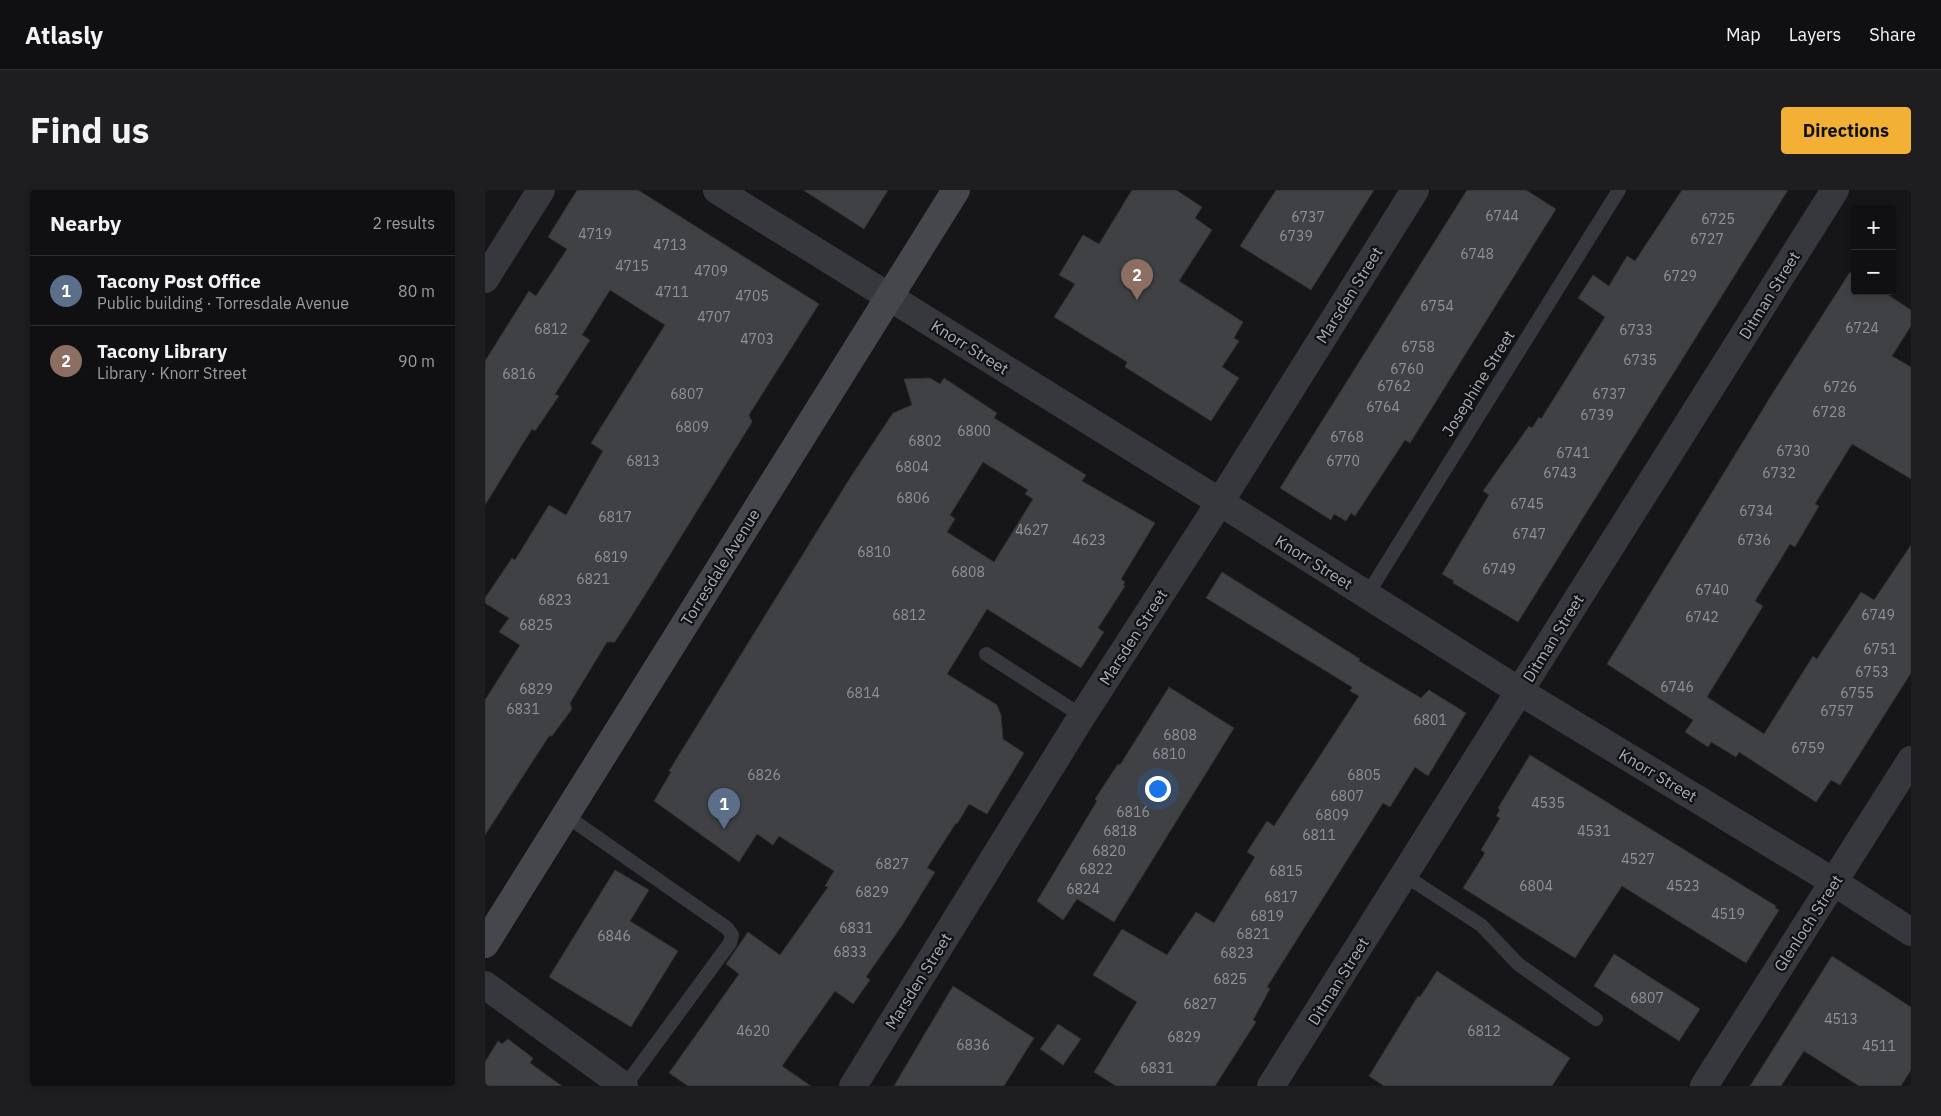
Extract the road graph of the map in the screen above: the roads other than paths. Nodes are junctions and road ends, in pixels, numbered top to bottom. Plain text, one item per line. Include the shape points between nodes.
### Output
1 (541, 190) edge
2 (717, 190) edge
3 (955, 190) edge
4 (1415, 190) edge
5 (1619, 190) edge
6 (1835, 190) edge
7 (485, 279) edge
8 (889, 296) junction
9 (1220, 502) junction
10 (1367, 595) junction
11 (986, 654) dead end
12 (1519, 691) junction
13 (1082, 716) junction
14 (1911, 760) edge
15 (565, 815) junction
16 (1404, 875) junction
17 (1835, 882) junction
18 (1911, 932) edge
19 (485, 944) edge
20 (485, 985) edge
21 (1595, 1019) dead end
22 (624, 1086) edge
23 (853, 1086) edge
24 (1271, 1086) edge
25 (1704, 1086) edge

1 - 7 street
2 - 8 street, Knorr Street
3 - 8 street, Torresdale Avenue
4 - 9 street, Marsden Street
5 - 10 lane, Josephine Street
6 - 12 street, Ditman Street
8 - 9 street, Knorr Street
8 - 15 street, Torresdale Avenue
9 - 10 street, Knorr Street
9 - 13 street, Marsden Street
10 - 12 street, Knorr Street
11 - 13 lane
12 - 16 street, Ditman Street
12 - 17 street, Knorr Street
13 - 23 street, Marsden Street
14 - 17 street, Glenloch Street
15 - 19 street, Torresdale Avenue
15 - 22 lane via 727,928 732,935 730,943
16 - 21 lane via 1481,926 1518,964
16 - 24 street, Ditman Street
17 - 18 street, Knorr Street
17 - 25 street, Glenloch Street
20 - 22 street

